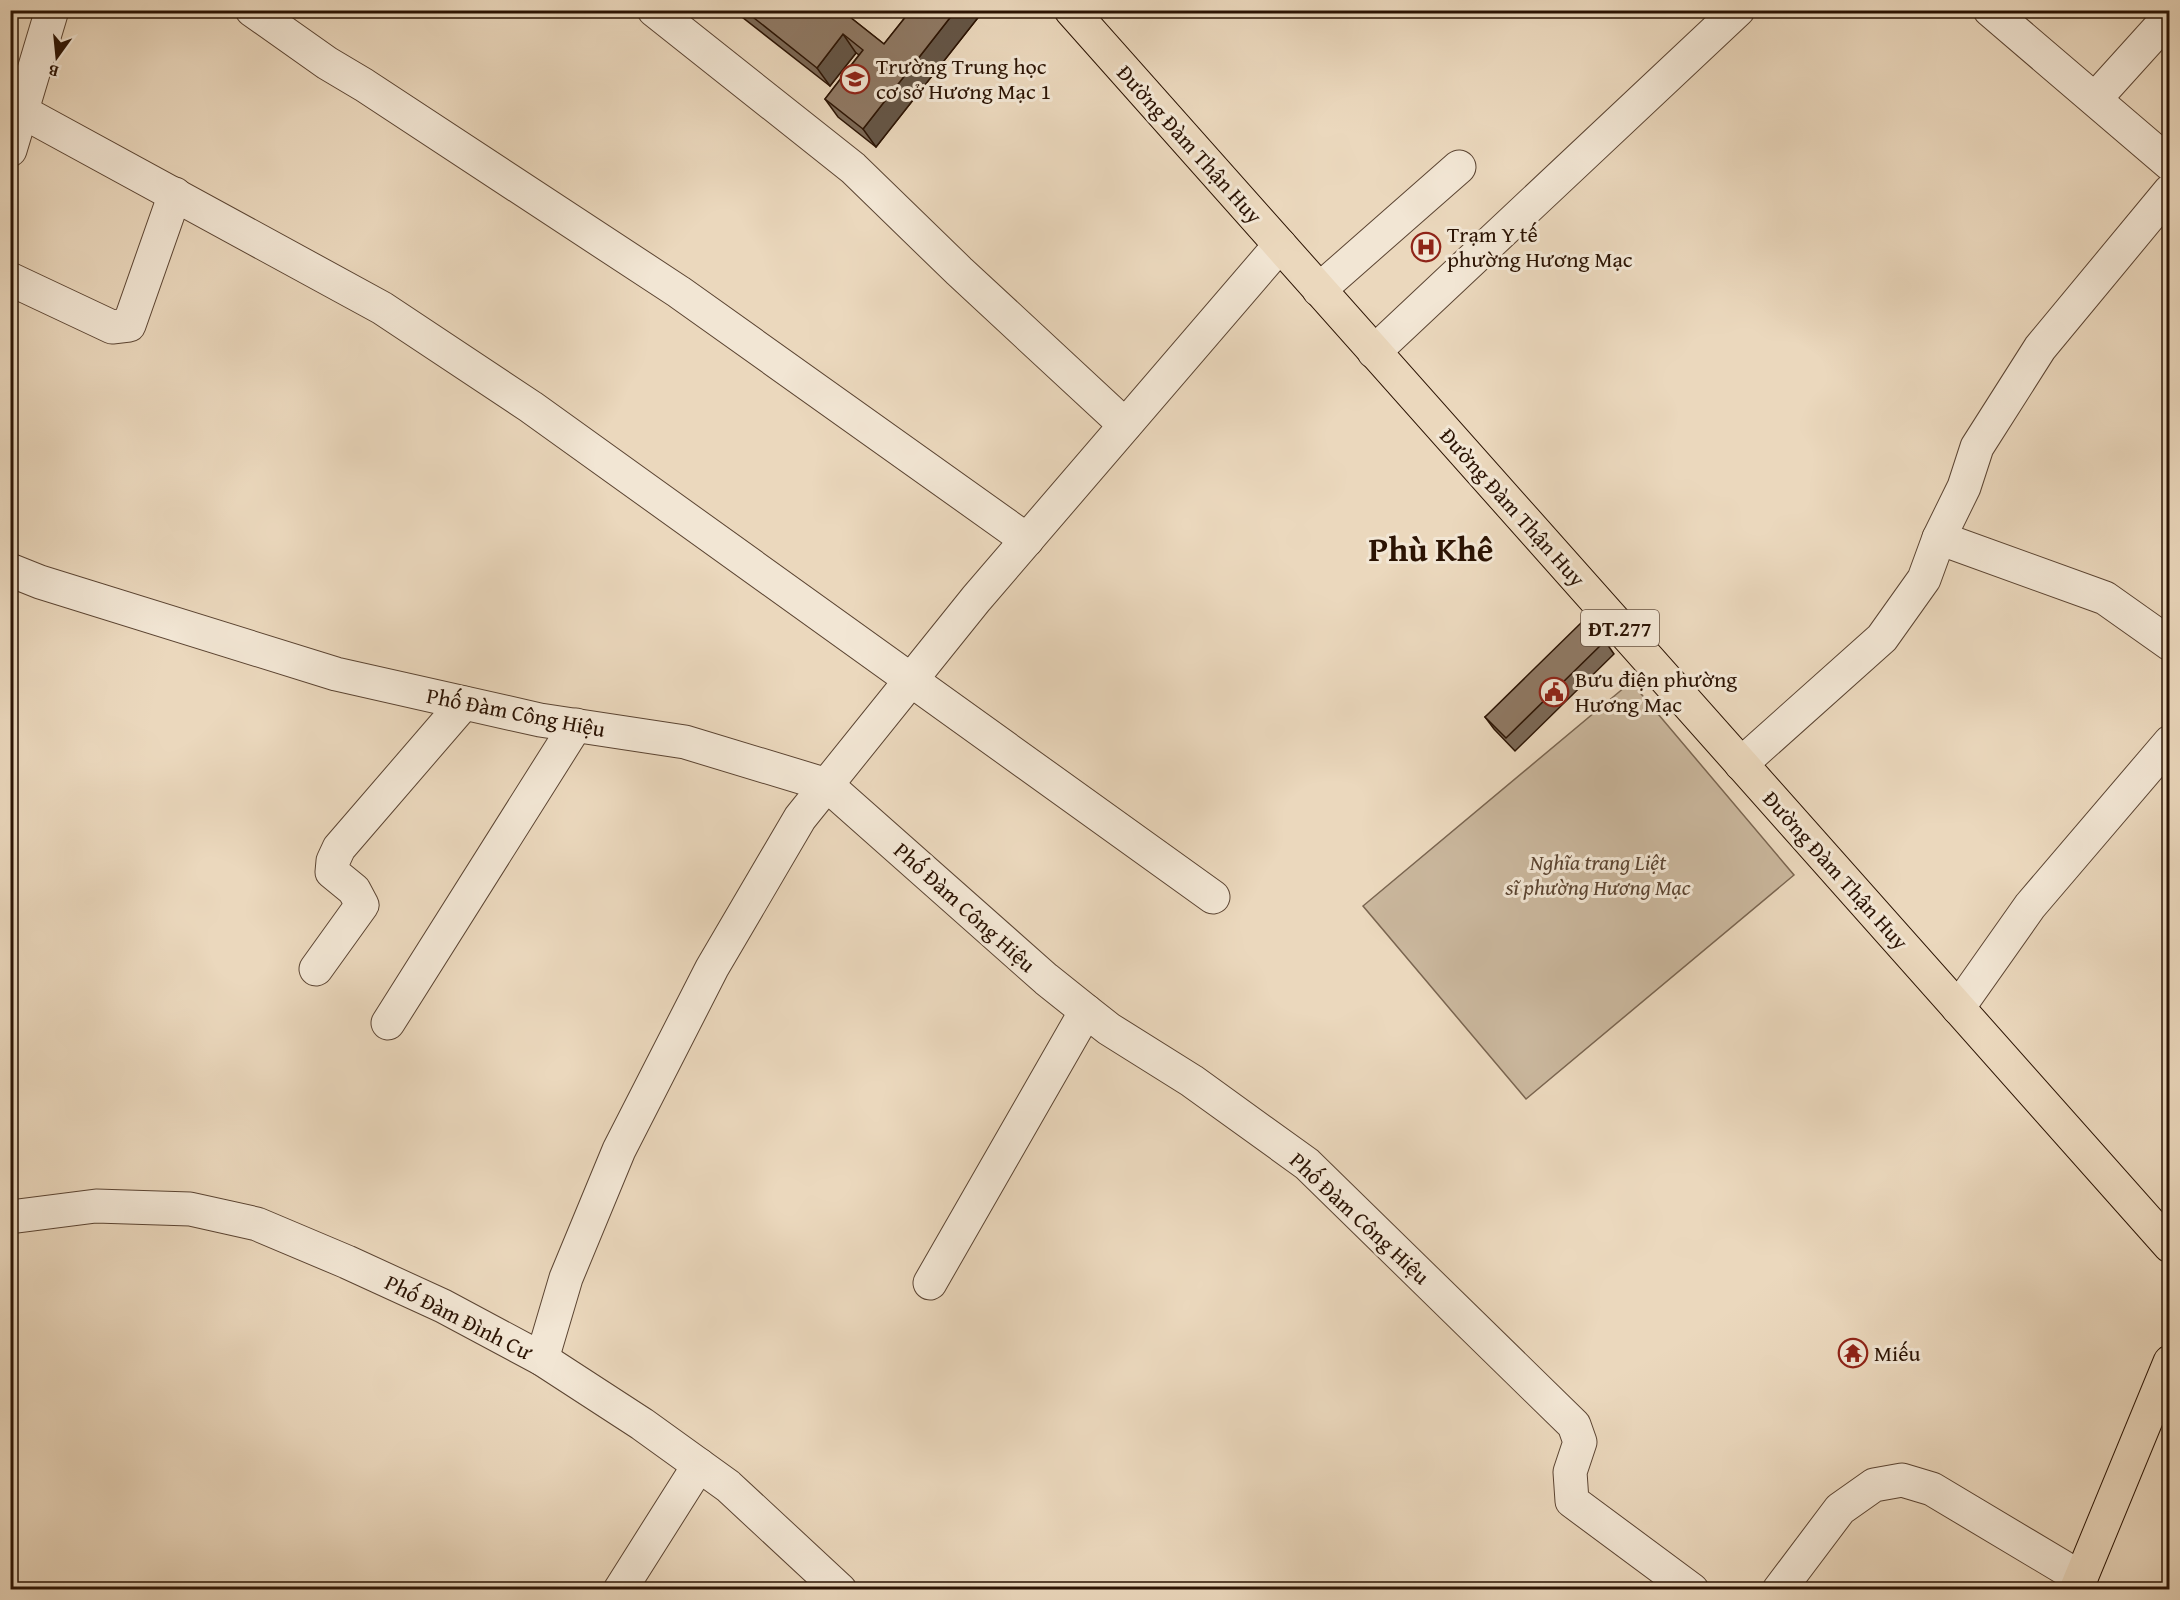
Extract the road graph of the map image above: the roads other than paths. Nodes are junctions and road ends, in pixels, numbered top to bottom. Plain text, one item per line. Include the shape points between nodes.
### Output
1 (52, 10) edge
2 (252, 10) edge
3 (654, 10) edge
4 (1071, 10) edge
5 (1738, 10) edge
6 (1990, 10) edge
7 (2169, 16) edge
8 (2095, 99) junction
9 (21, 111) junction
10 (10, 150) edge
11 (2169, 164) edge
12 (1459, 167) dead end
13 (2169, 191) edge
14 (175, 194) junction
15 (1280, 245) junction
16 (10, 279) edge
17 (1319, 290) junction
18 (1374, 352) junction
19 (1125, 425) junction
20 (1939, 538) junction
21 (1027, 540) junction
22 (10, 570) edge
23 (2169, 644) edge
24 (910, 681) junction
25 (464, 703) junction
26 (576, 725) junction
27 (2169, 742) edge
28 (1741, 764) junction
29 (827, 785) junction
30 (1213, 897) dead end
31 (316, 969) dead end
32 (1958, 1008) junction
33 (1086, 1011) junction
34 (388, 1023) dead end
35 (10, 1217) edge
36 (2169, 1246) edge
37 (930, 1283) dead end
38 (542, 1359) junction
39 (2169, 1362) edge
40 (699, 1465) junction
41 (2078, 1584) edge
42 (620, 1590) edge
43 (840, 1590) edge
44 (1692, 1590) edge
45 (1779, 1590) edge

1 - 9 street
2 - 21 street via 678,291
3 - 19 street via 853,168
4 - 15 main road, Đường Đàm Thận Huy / ĐT.277
5 - 18 street
6 - 8 street
7 - 8 street
8 - 11 street
9 - 10 street
9 - 14 street
12 - 17 street
13 - 20 street via 2040,348 1977,447 1964,487
14 - 16 street via 129,325 112,327
14 - 24 street via 382,308 531,407
15 - 17 main road, Đường Đàm Thận Huy / ĐT.277
15 - 19 street
17 - 18 main road, Đường Đàm Thận Huy / ĐT.277
18 - 28 main road, Đường Đàm Thận Huy / ĐT.277
19 - 21 street
20 - 23 street via 2105,598
20 - 28 street via 1924,579 1882,638
21 - 24 street
22 - 25 street, Phố Đàm Công Hiệu via 336,674
24 - 29 street
24 - 30 street
25 - 26 street, Phố Đàm Công Hiệu
25 - 31 street via 339,848 332,872 354,890 362,905
26 - 29 street, Phố Đàm Công Hiệu via 685,742
26 - 34 street
27 - 32 street via 2030,906
28 - 32 main road, Đường Đàm Thận Huy / ĐT.277
29 - 33 street, Phố Đàm Công Hiệu
29 - 38 street via 800,818 712,968 620,1150 566,1278
32 - 36 main road, Đường Đàm Thận Huy / ĐT.277
33 - 37 street
33 - 44 street, Phố Đàm Công Hiệu via 1307,1164 1574,1425 1580,1442 1570,1472 1572,1501
35 - 38 street, Phố Đàm Đình Cư via 96,1206 190,1209 257,1224 443,1306
38 - 40 street, Phố Đàm Đình Cư
39 - 41 main road
40 - 42 street
40 - 43 street, Phố Đàm Đình Cư via 728,1486
41 - 45 street via 1932,1489 1902,1480 1874,1485 1840,1509

